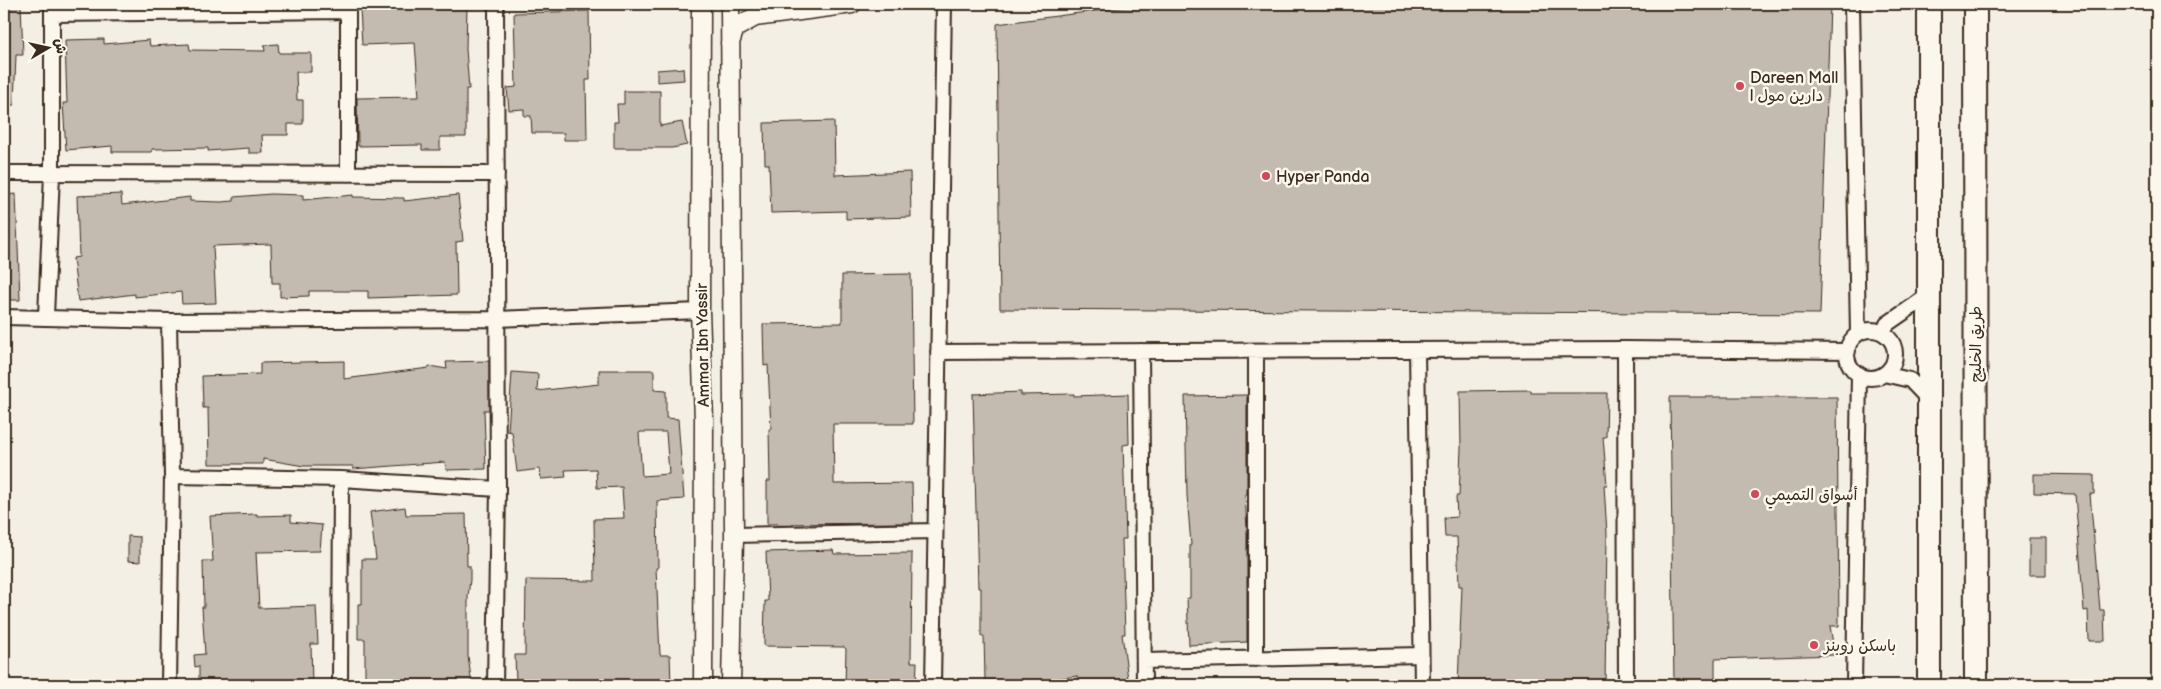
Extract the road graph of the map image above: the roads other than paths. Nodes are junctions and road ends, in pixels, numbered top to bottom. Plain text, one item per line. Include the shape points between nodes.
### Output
1 (496, 4) edge
2 (701, 4) edge
3 (730, 4) edge
4 (852, 4) edge
5 (944, 4) edge
6 (1852, 4) edge
7 (1974, 6) edge
8 (348, 7) edge
9 (1927, 8) edge
10 (52, 9) edge
11 (730, 44) junction
12 (4, 173) edge
13 (52, 174) junction
14 (348, 174) junction
15 (497, 174) junction
16 (1929, 295) junction
17 (700, 311) junction
18 (46, 316) junction
19 (4, 317) edge
20 (497, 320) junction
21 (168, 321) junction
22 (1883, 332) junction
23 (1858, 334) junction
24 (1625, 349) junction
25 (1417, 350) junction
26 (1141, 351) junction
27 (1256, 351) junction
28 (1848, 351) junction
29 (938, 352) junction
30 (1859, 374) junction
31 (1884, 374) junction
32 (1928, 398) junction
33 (172, 476) junction
34 (341, 479) junction
35 (498, 488) junction
36 (935, 531) junction
37 (734, 535) junction
38 (1422, 655) junction
39 (1256, 659) junction
40 (1144, 662) junction
41 (168, 685) edge
42 (340, 685) edge
43 (494, 685) edge
44 (703, 685) edge
45 (731, 685) edge
46 (933, 685) edge
47 (1144, 685) edge
48 (1422, 685) edge
49 (1626, 685) edge
50 (1854, 685) edge
51 (1929, 685) edge
52 (1976, 685) edge

1 - 15 street
2 - 17 street, Ammar Ibn Yassir
3 - 11 street, Ammar Ibn Yassir
4 - 11 street via 755,17 735,28
5 - 29 street
6 - 23 street
7 - 52 main road, طريق الخليج
8 - 10 street
8 - 14 street
9 - 16 main road
10 - 13 street
11 - 37 street, Ammar Ibn Yassir
12 - 13 street
13 - 14 street
13 - 18 street
14 - 15 street
15 - 20 street
16 - 22 street via 1887,324
16 - 32 main road
17 - 20 street
17 - 44 street, Ammar Ibn Yassir via 704,420
18 - 19 street
18 - 21 street
20 - 21 street
20 - 35 street
21 - 33 street
22 - 23 street via 1870,330
22 - 31 street via 1895,349 1893,363
23 - 28 street
24 - 25 street
24 - 28 street
24 - 49 street
25 - 27 street
25 - 38 street
26 - 27 street
26 - 29 street
26 - 40 street
27 - 39 street
28 - 30 street via 1850,364
29 - 36 street
30 - 31 street via 1871,378
30 - 50 street
31 - 32 street via 1910,380
32 - 51 main road
33 - 34 street
33 - 41 street
34 - 35 street
34 - 42 street
35 - 43 street
36 - 37 street
36 - 46 street
37 - 45 street, Ammar Ibn Yassir
38 - 39 street
38 - 48 street
39 - 40 street
40 - 47 street

